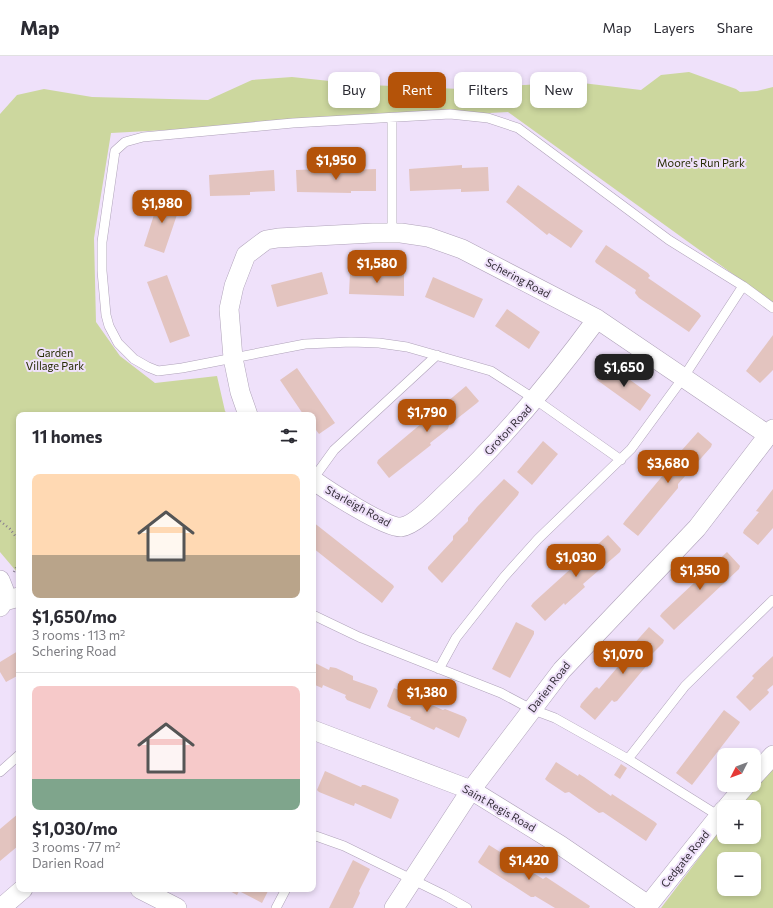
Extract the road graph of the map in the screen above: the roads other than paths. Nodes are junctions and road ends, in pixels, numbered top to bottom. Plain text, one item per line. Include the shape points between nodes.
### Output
1 (392, 118) junction
2 (392, 233) junction
3 (743, 286) junction
4 (773, 308) edge
5 (597, 319) junction
6 (436, 355) junction
7 (233, 358) junction
8 (683, 378) junction
9 (536, 400) junction
10 (247, 412) edge
11 (771, 432) edge
12 (621, 460) junction
13 (316, 482) edge
14 (316, 485) edge
15 (404, 526) joint
16 (0, 580) edge
17 (773, 600) edge
18 (8, 602) edge
19 (316, 616) edge
20 (439, 669) junction
21 (531, 709) junction
22 (316, 731) edge
23 (773, 755) edge
24 (16, 758) edge
25 (628, 759) junction
26 (761, 768) edge
27 (0, 772) edge
28 (471, 790) junction
29 (740, 792) edge
30 (733, 800) edge
31 (717, 808) edge
32 (717, 818) edge
33 (316, 836) edge
34 (412, 880) junction
35 (20, 892) edge
36 (146, 892) edge
37 (284, 892) edge
38 (647, 906) edge
39 (1, 908) edge
40 (177, 908) edge
41 (276, 908) edge
42 (394, 908) edge
43 (467, 908) edge

1 - 2 lane
1 - 3 lane via 450,114 488,118 518,128 669,240
1 - 7 lane via 143,137 125,142 115,151 102,242 104,296 109,326 118,343 134,359 158,371
2 - 5 street, Schering Road via 428,237 462,249
2 - 7 street, Schering Road via 301,236 266,240 246,255 234,286 229,309
3 - 4 lane
3 - 8 lane
5 - 8 street, Schering Road
5 - 9 street, Groton Road
6 - 7 lane via 386,344 351,342 305,344
6 - 9 lane via 491,371
6 - 13 lane via 334,450
7 - 10 street
8 - 11 street, Schering Road
8 - 12 lane
9 - 12 lane
9 - 15 street, Groton Road via 466,475 428,511
11 - 21 street, Darien Road via 697,528 588,641
12 - 20 lane via 538,539 504,577 456,638
14 - 15 street, Starleigh Road via 393,526
16 - 18 street
17 - 25 lane via 685,686
19 - 20 lane via 359,637
20 - 21 lane via 501,693
21 - 25 lane via 555,718
21 - 28 street, Darien Road
22 - 28 street, Saint Regis Road
23 - 26 street
24 - 27 lane
25 - 31 lane
28 - 34 street, Darien Road
28 - 38 street, Saint Regis Road via 560,845
29 - 30 street, Cedgate Road
32 - 38 street, Cedgate Road
33 - 34 lane via 344,846
34 - 42 street, Darien Road
34 - 43 lane
35 - 39 street
36 - 40 street
37 - 41 lane

